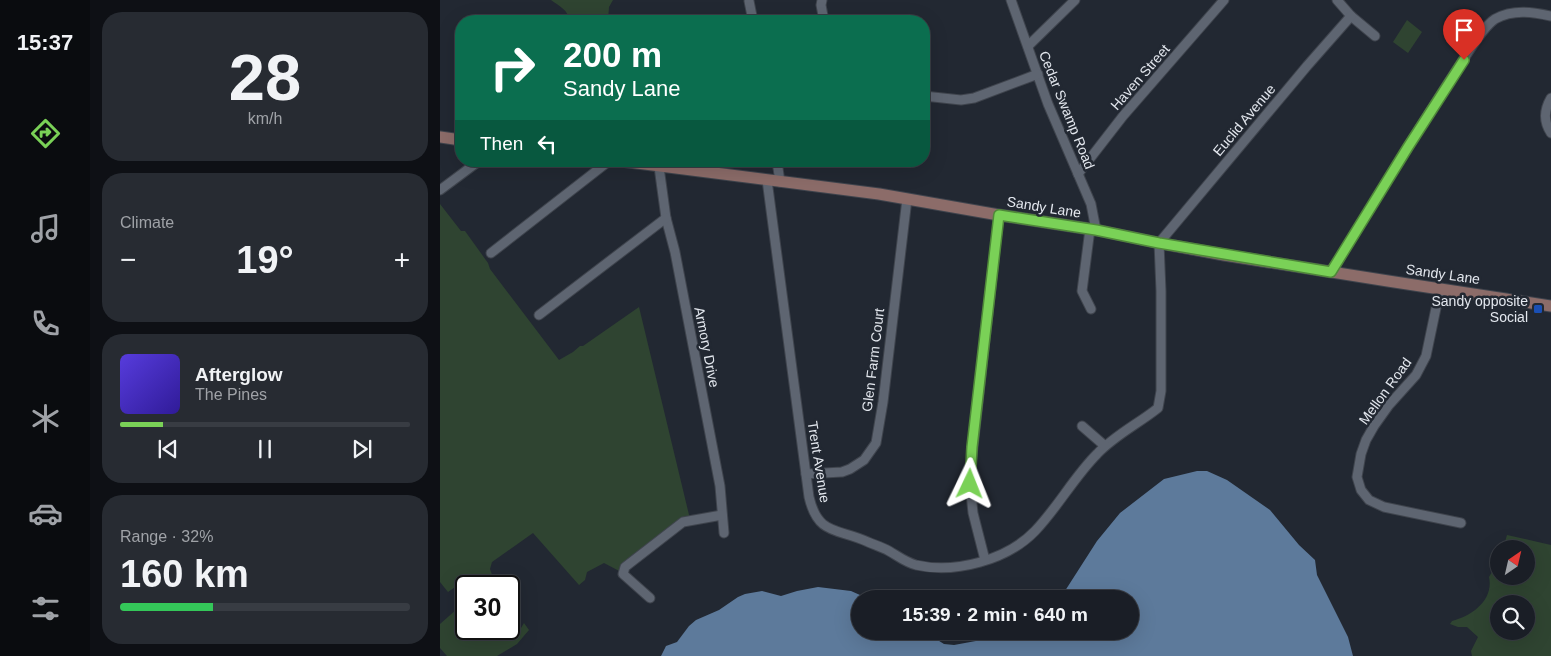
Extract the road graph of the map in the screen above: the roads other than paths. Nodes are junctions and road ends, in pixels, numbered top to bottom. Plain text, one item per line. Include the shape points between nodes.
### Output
1 (749, 0) edge
2 (822, 0) edge
3 (1011, 0) edge
4 (1075, 0) edge
5 (1224, 0) edge
6 (1337, 0) edge
7 (752, 15) edge
8 (823, 15) edge
9 (1351, 16) junction
10 (1551, 16) edge
11 (1375, 36) dead end
12 (1028, 46) junction
13 (1038, 74) junction
14 (930, 97) edge
15 (1551, 98) edge
16 (1551, 133) edge
17 (440, 137) edge
18 (455, 139) edge
19 (471, 167) edge
20 (602, 167) edge
21 (659, 167) joint
22 (778, 167) edge
23 (1078, 174) junction
24 (767, 180) junction
25 (780, 182) junction
26 (440, 190) edge
27 (907, 199) junction
28 (999, 215) junction
29 (666, 218) junction
30 (1093, 229) junction
31 (1159, 243) junction
32 (491, 254) dead end
33 (1331, 272) junction
34 (1440, 289) junction
35 (1551, 306) edge
36 (1091, 308) dead end
37 (539, 315) dead end
38 (1082, 426) dead end
39 (1105, 446) junction
40 (806, 474) junction
41 (722, 515) junction
42 (1461, 523) dead end
43 (724, 533) dead end
44 (985, 560) junction
45 (650, 598) dead end

1 - 7 street
2 - 8 street
3 - 12 street, Cedar Swamp Road
4 - 12 street
5 - 23 street, Haven Street via 1123,116
6 - 9 street
9 - 11 street
9 - 31 street, Euclid Avenue
10 - 33 street via 1523,12 1509,14 1494,20 1481,35 1435,103
12 - 13 street, Cedar Swamp Road
13 - 14 street via 974,98
13 - 23 street, Cedar Swamp Road
15 - 16 street via 1545,118
17 - 18 main road
19 - 26 street
20 - 32 street
21 - 24 main road, Sandy Lane
21 - 29 street, Armory Drive
22 - 25 street
23 - 30 street, Cedar Swamp Road via 1091,204
24 - 25 main road, Sandy Lane
24 - 40 street, Trent Avenue
25 - 27 main road, Sandy Lane
27 - 28 main road, Sandy Lane
27 - 40 street, Glen Farm Court via 876,443 864,460 850,469
28 - 30 main road, Sandy Lane
28 - 44 street via 970,484 973,513
29 - 37 street
29 - 41 street, Armory Drive via 720,486
30 - 31 main road, Sandy Lane
30 - 36 street, Cedar Swamp Road via 1082,291
31 - 33 main road, Sandy Lane
31 - 39 street, Trent Avenue via 1161,391 1158,408
33 - 34 main road, Sandy Lane
34 - 35 main road, Sandy Lane
34 - 42 street, Mellon Road via 1426,356 1416,375 1389,405 1366,440 1357,477 1369,500 1384,507
38 - 39 street
39 - 44 street, Trent Avenue via 1036,531 1015,547
40 - 44 street, Trent Avenue via 813,513 826,527 853,535 915,565 958,567
41 - 43 street, Armory Drive
41 - 45 street via 683,522 625,567 623,574

